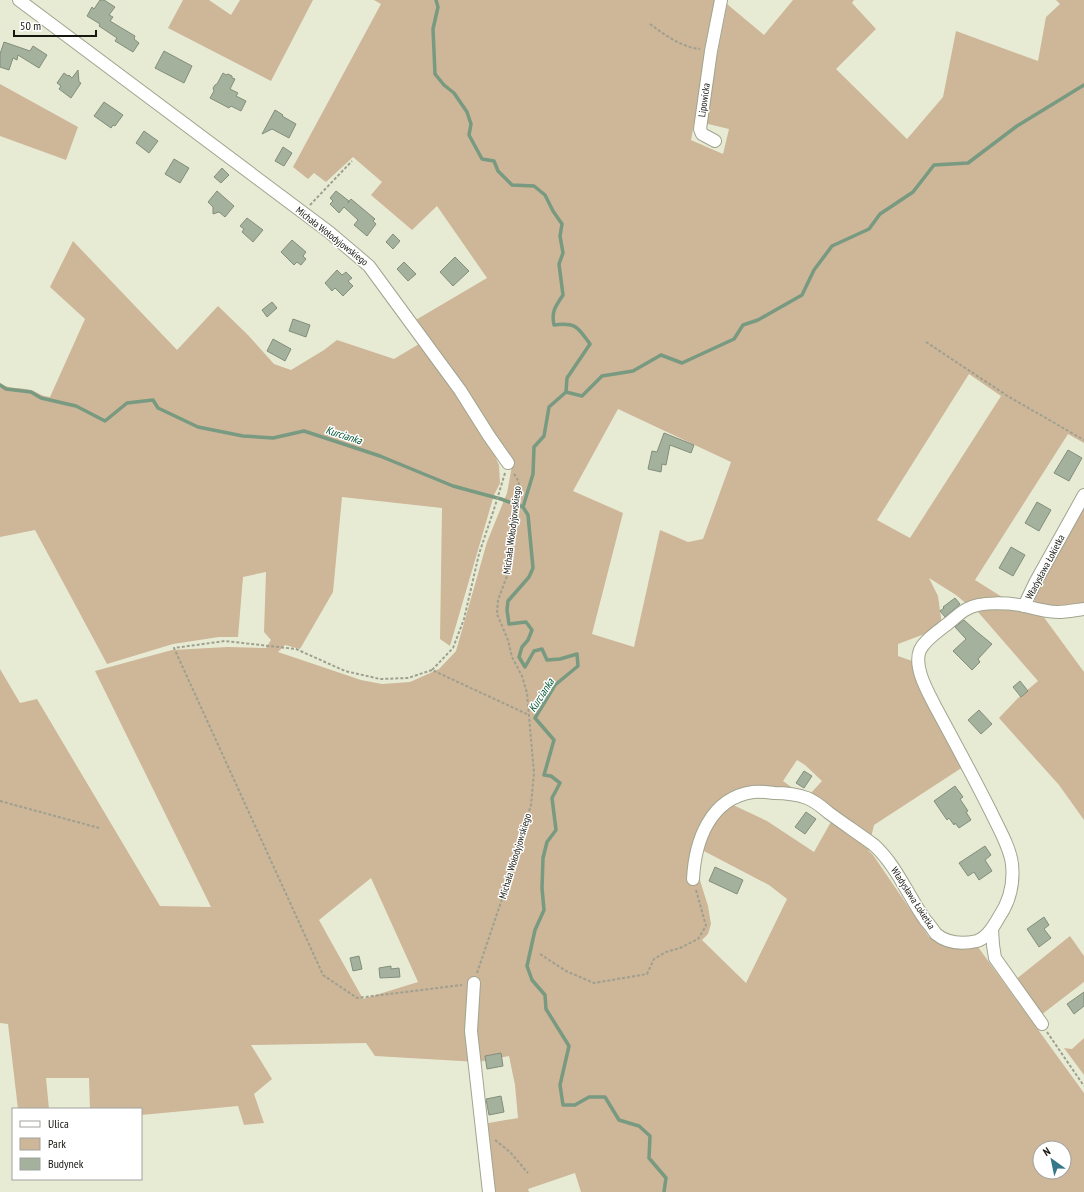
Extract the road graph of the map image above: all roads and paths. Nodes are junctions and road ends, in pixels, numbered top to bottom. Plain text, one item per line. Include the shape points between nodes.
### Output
1 (19, 0) edge
2 (721, 0) edge
3 (650, 24) dead end
4 (711, 51) junction
5 (715, 141) dead end
6 (352, 162) dead end
7 (303, 213) junction
8 (926, 342) dead end
9 (1084, 440) edge
10 (508, 463) junction
11 (1084, 495) edge
12 (1024, 606) junction
13 (1084, 609) edge
14 (432, 670) junction
15 (529, 715) junction
16 (0, 801) edge
17 (99, 828) dead end
18 (693, 879) joint
19 (992, 929) junction
20 (540, 954) dead end
21 (474, 983) junction
22 (1042, 1024) joint
23 (1084, 1086) edge
24 (482, 1137) junction
25 (528, 1173) dead end
26 (489, 1192) edge

1 - 7 street, Michała Wołodyjowskiego
2 - 4 street, Lipowicka
3 - 4 path via 663,34 691,48
4 - 5 street, Lipowicka via 700,130 702,134
6 - 7 path
7 - 10 street, Michała Wołodyjowskiego via 369,266 460,390
8 - 9 path via 1006,395
10 - 14 path via 479,554 464,619 453,648
10 - 15 path, Michała Wołodyjowskiego via 519,482 510,560 498,600 497,614 512,657 522,676
11 - 12 street, Władysława Łokietka
12 - 13 street via 1058,612
12 - 19 street, Władysława Łokietka via 983,604 967,609 935,633 920,651 919,664 926,688 981,791 1012,862 1010,895
14 - 15 path
14 - 21 path via 408,678 380,679 345,671 296,650 225,641 174,648 323,975 357,998
15 - 21 path, Michała Wołodyjowskiego via 534,773 531,805
16 - 17 path
18 - 19 street, Władysława Łokietka via 697,848 709,820 717,809 741,795 754,792 794,794 808,798 883,853 936,934 955,943 966,943 980,940
18 - 20 path via 706,926 698,939 654,959 647,974 594,983 566,971
19 - 22 street via 995,958
21 - 24 street via 471,1031
22 - 23 path
24 - 25 path via 495,1140 510,1152
24 - 26 street

